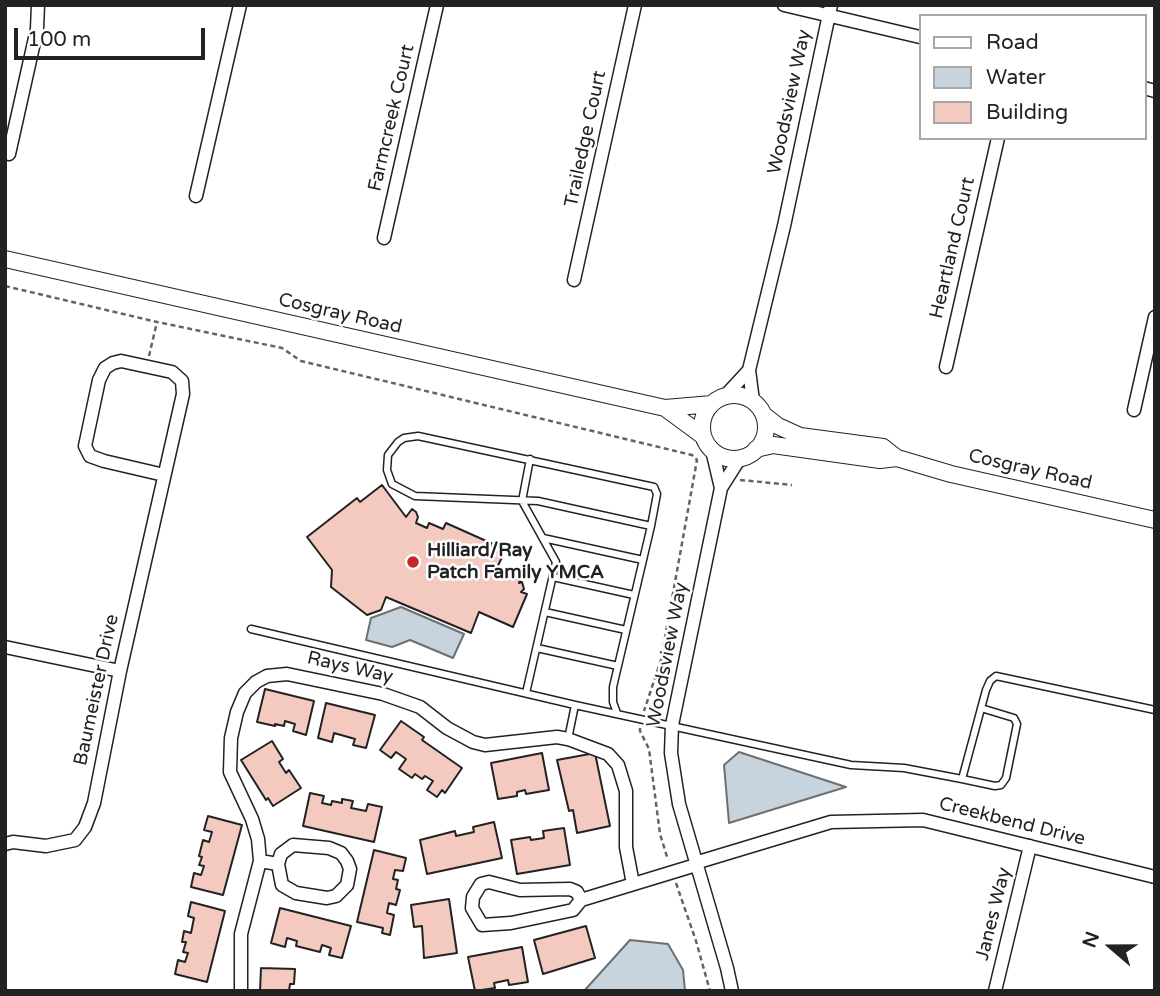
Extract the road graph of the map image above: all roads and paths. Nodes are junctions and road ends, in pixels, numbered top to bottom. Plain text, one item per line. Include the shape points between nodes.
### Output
1 (38, 5) edge
2 (240, 5) edge
3 (437, 5) edge
4 (635, 5) edge
5 (784, 5) edge
6 (830, 10) edge
7 (918, 36) edge
8 (998, 140) edge
9 (9, 154) dead end
10 (196, 196) dead end
11 (384, 238) dead end
12 (5, 259) edge
13 (574, 280) dead end
14 (1155, 317) edge
15 (157, 322) dead end
16 (146, 366) junction
17 (947, 367) dead end
18 (749, 370) junction
19 (718, 400) junction
20 (753, 401) junction
21 (666, 408) junction
22 (1134, 411) dead end
23 (764, 415) junction
24 (708, 443) junction
25 (756, 449) junction
26 (740, 458) junction
27 (897, 458) junction
28 (530, 460) junction
29 (164, 475) junction
30 (721, 488) junction
31 (522, 500) junction
32 (1155, 520) edge
33 (651, 526) junction
34 (544, 538) junction
35 (643, 560) junction
36 (553, 577) junction
37 (634, 595) junction
38 (545, 612) junction
39 (251, 629) dead end
40 (626, 630) junction
41 (5, 647) edge
42 (537, 648) junction
43 (618, 666) junction
44 (120, 671) junction
45 (526, 693) junction
46 (575, 705) junction
47 (981, 708) junction
48 (1155, 710) edge
49 (617, 713) junction
50 (642, 719) junction
51 (672, 725) junction
52 (568, 738) junction
53 (962, 779) junction
54 (5, 844) edge
55 (1030, 846) junction
56 (260, 861) junction
57 (278, 864) junction
58 (696, 864) junction
59 (672, 872) junction
60 (1155, 877) edge
61 (633, 884) junction
62 (581, 900) junction
63 (241, 991) edge
64 (710, 991) edge
65 (732, 991) edge
66 (995, 991) edge

1 - 9 street via 37,29
2 - 10 street
3 - 11 street, Farmcreek Court
4 - 13 street, Trailedge Court
5 - 6 street
6 - 7 street
6 - 18 street, Woodsview Way
8 - 17 street, Heartland Court
12 - 21 main road, Cosgray Road
14 - 22 street
15 - 16 path
16 - 29 street, Baumeister Drive via 172,372 182,381
16 - 29 street, Baumeister Drive via 121,361 105,368 85,446 90,456
18 - 19 street, Woodsview Way
18 - 20 street, Woodsview Way
19 - 20 main road via 740,395
19 - 21 main road, Cosgray Road
19 - 24 main road via 703,419
20 - 23 main road
21 - 24 main road, Cosgray Road
23 - 25 main road via 764,437
23 - 27 main road, Cosgray Road via 800,436 883,447
24 - 26 main road via 720,455
24 - 30 street, Woodsview Way
25 - 26 main road
25 - 27 main road, Cosgray Road via 773,445 880,460
26 - 30 street, Woodsview Way
27 - 32 main road, Cosgray Road
28 - 31 lane
28 - 31 lane via 418,436 404,438 388,455 388,477 406,494
28 - 33 lane via 654,487 657,494
29 - 44 street, Baumeister Drive
30 - 51 street, Woodsview Way
31 - 33 lane via 565,505
31 - 34 lane
33 - 35 lane
34 - 35 lane
34 - 36 lane via 556,562
35 - 37 lane
36 - 37 lane
36 - 38 lane
37 - 40 lane
38 - 40 lane
38 - 42 lane
39 - 45 lane
40 - 43 lane
41 - 44 street
42 - 43 lane
42 - 45 lane
43 - 49 lane via 613,687
44 - 54 street, Baumeister Drive via 94,803 85,827 75,840 61,845
45 - 46 lane
46 - 49 lane
46 - 52 lane
47 - 48 lane via 990,681 1003,676
47 - 53 lane
47 - 53 lane via 1014,718 1017,724 1006,778 995,786
49 - 50 lane
50 - 51 lane
50 - 59 path via 640,731 649,749 660,834
51 - 53 lane via 851,765 904,768
51 - 58 street, Woodsview Way via 674,778
52 - 56 street, Rays Way via 485,745 447,728 420,706 383,694 286,674 267,676 245,693 231,738 230,772 252,819
52 - 61 street, Rays Way via 608,754 623,776 625,847
55 - 58 street, Creekbend Drive via 923,820 831,822
55 - 60 street, Creekbend Drive
55 - 66 street, Janes Way
56 - 57 street
56 - 63 street, Rays Way via 241,934
57 - 57 street via 293,845 329,848 347,861 347,886 336,896 296,893 282,885
58 - 59 street, Creekbend Drive
58 - 65 street, Woodsview Way
59 - 61 street, Creekbend Drive
59 - 64 path
61 - 62 street, Creekbend Drive
62 - 62 street, Creekbend Drive via 570,889 520,890 489,882 481,884 472,908 478,922 490,926 573,910

